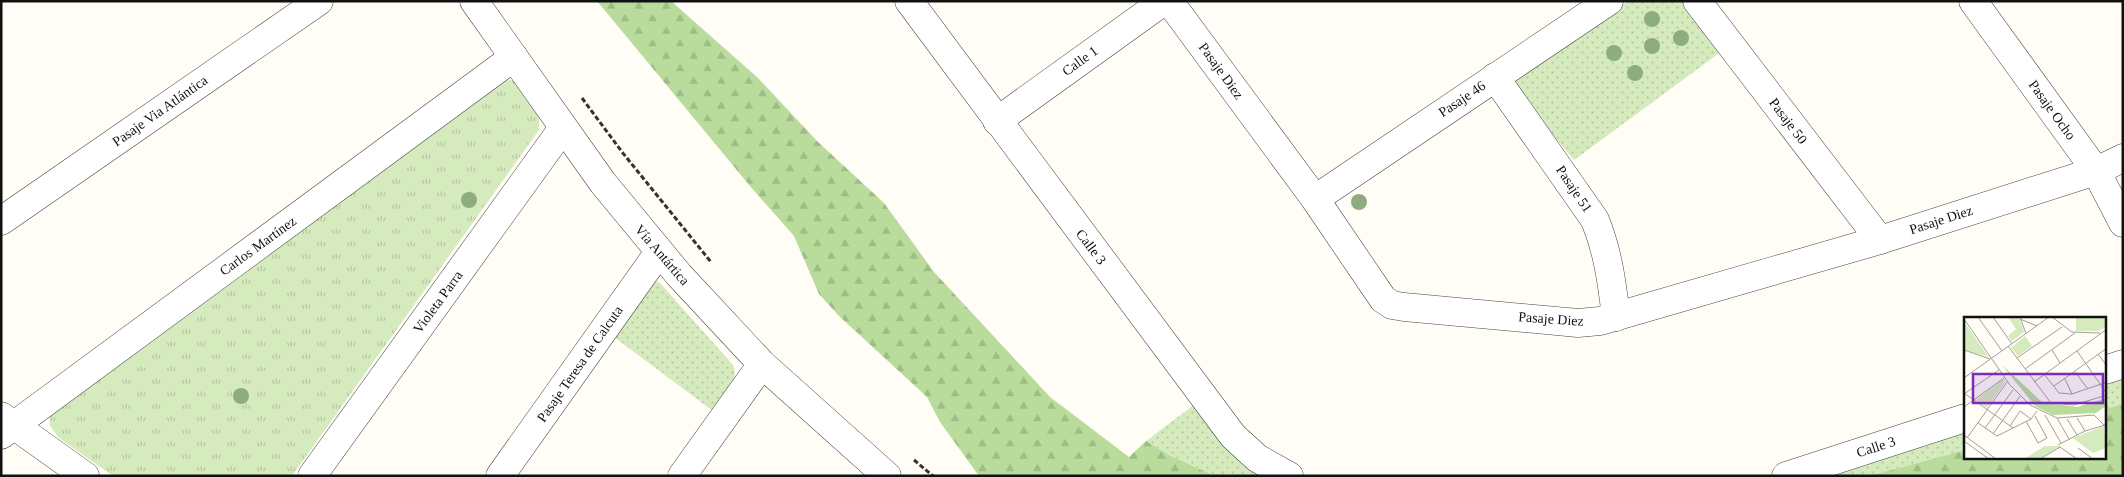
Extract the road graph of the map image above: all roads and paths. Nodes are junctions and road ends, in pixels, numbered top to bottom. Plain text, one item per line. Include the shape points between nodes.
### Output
1 (319, 1) edge
2 (474, 1) edge
3 (909, 1) edge
4 (1164, 1) edge
5 (1169, 1) edge
6 (1609, 1) edge
7 (1697, 1) edge
8 (1973, 1) edge
9 (514, 58) junction
10 (1495, 76) junction
11 (580, 96) dead end
12 (997, 121) junction
13 (563, 128) junction
14 (2123, 158) edge
15 (2096, 171) junction
16 (1315, 199) junction
17 (1, 220) edge
18 (2123, 223) edge
19 (1880, 240) junction
20 (659, 252) junction
21 (716, 268) dead end
22 (1616, 317) junction
23 (762, 364) junction
24 (2123, 364) edge
25 (2106, 370) edge
26 (1964, 418) edge
27 (6, 426) edge
28 (907, 454) dead end
29 (85, 476) edge
30 (312, 476) edge
31 (500, 476) edge
32 (682, 476) edge
33 (887, 476) edge
34 (933, 476) edge
35 (1289, 476) edge
36 (1786, 476) edge

1 - 17 street, Pasaje Via Atlántica
2 - 9 street, Vía Antártica
3 - 12 street, Calle 3
4 - 12 street, Calle 1
5 - 16 street, Pasaje Diez
6 - 10 street, Pasaje 46
7 - 19 street, Pasaje 50
8 - 15 street, Pasaje Ocho
9 - 13 street, Vía Antártica
9 - 27 street, Carlos Martínez
10 - 16 street, Pasaje 46
10 - 22 street, Pasaje 51 via 1595,220 1611,270
11 - 21 path
12 - 35 street, Calle 3 via 1233,436 1257,458
13 - 20 street, Vía Antártica
13 - 30 street, Violeta Parra
14 - 15 street, Pasaje Diez
15 - 18 street, Pasaje Ocho
15 - 19 street, Pasaje Diez
16 - 22 street, Pasaje Diez via 1383,299 1392,305 1578,323
19 - 22 street, Pasaje Diez
20 - 23 street, Vía Antártica
20 - 31 street, Pasaje Teresa de Calcuta
23 - 32 street
23 - 33 street, Vía Antártica
24 - 25 street
26 - 36 street, Calle 3
27 - 29 street
28 - 34 path

